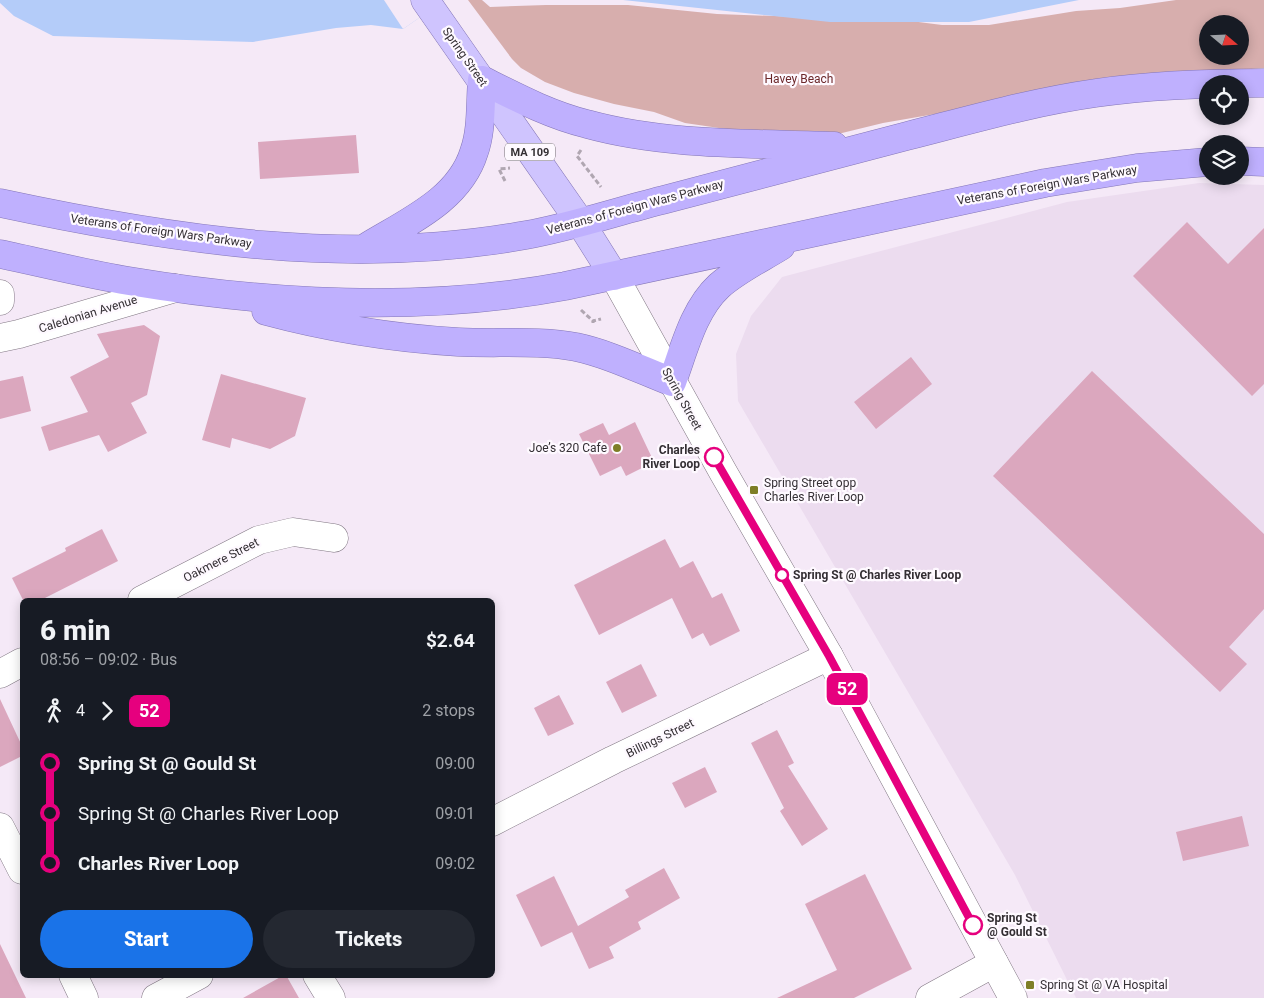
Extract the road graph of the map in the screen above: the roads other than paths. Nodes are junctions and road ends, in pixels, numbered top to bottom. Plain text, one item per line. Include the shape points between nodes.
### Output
1 (429, 5) edge
2 (482, 80) junction
3 (1264, 84) edge
4 (866, 147) junction
5 (1249, 161) edge
6 (1264, 162) edge
7 (1199, 163) edge
8 (0, 203) edge
9 (580, 222) junction
10 (799, 235) junction
11 (364, 249) junction
12 (0, 254) edge
13 (614, 276) junction
14 (175, 288) junction
15 (0, 294) edge
16 (0, 301) edge
17 (0, 338) edge
18 (672, 382) junction
19 (334, 538) dead end
20 (146, 598) edge
21 (829, 656) junction
22 (20, 663) edge
23 (0, 674) edge
24 (495, 820) edge
25 (0, 828) edge
26 (20, 866) edge
27 (994, 963) junction
28 (75, 978) edge
29 (193, 978) edge
30 (319, 978) edge
31 (84, 998) edge
32 (156, 998) edge
33 (331, 998) edge
34 (930, 998) edge
35 (1013, 998) edge

1 - 2 main road, Spring Street / MA 109
2 - 4 highway via 560,116 640,136
2 - 9 main road, Spring Street / MA 109
2 - 11 highway via 474,153 457,185 434,205
3 - 4 highway, Veterans of Foreign Wars Parkway via 1192,84 1096,93 1012,110
4 - 9 highway, Veterans of Foreign Wars Parkway
5 - 6 highway
7 - 10 highway, Veterans of Foreign Wars Parkway via 1090,174
8 - 11 highway, Veterans of Foreign Wars Parkway via 112,226 193,238 266,246
9 - 11 highway, Veterans of Foreign Wars Parkway via 535,234 479,242
9 - 13 main road, Spring Street / MA 109
10 - 13 highway, Veterans of Foreign Wars Parkway
10 - 18 highway via 732,276 712,293 698,314
12 - 14 highway, Veterans of Foreign Wars Parkway
13 - 14 highway, Veterans of Foreign Wars Parkway via 514,296 421,302 278,300
13 - 18 street, Spring Street
14 - 17 street, Caledonian Avenue
14 - 18 highway via 307,321 379,334 455,342 550,344 578,348
15 - 16 street
18 - 21 street, Spring Street
19 - 20 street, Oakmere Street via 293,532 259,540
21 - 24 street, Billings Street
21 - 27 street, Spring Street
22 - 23 street
25 - 26 street
27 - 34 street
27 - 35 street, Spring Street
28 - 31 street
29 - 32 street
30 - 33 street

